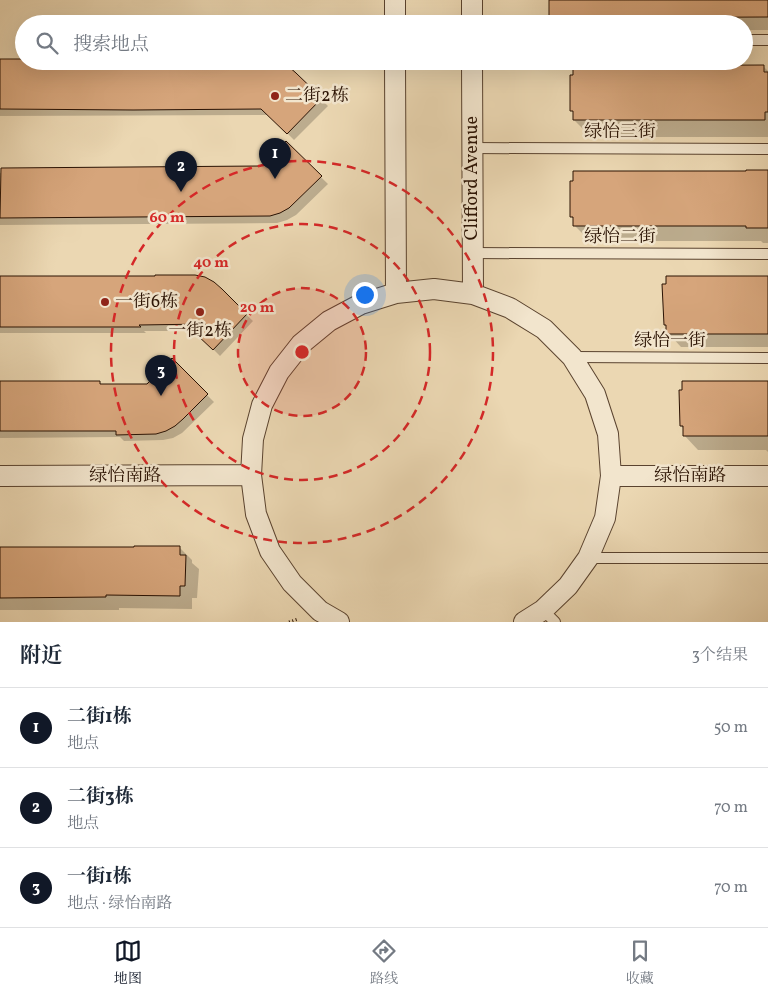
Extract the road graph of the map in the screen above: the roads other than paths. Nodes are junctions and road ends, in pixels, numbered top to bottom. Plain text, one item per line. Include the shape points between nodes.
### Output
1 (395, 0) edge
2 (472, 0) edge
3 (395, 15) edge
4 (472, 15) edge
5 (753, 40) edge
6 (768, 40) edge
7 (395, 70) edge
8 (472, 70) edge
9 (472, 148) junction
10 (768, 149) edge
11 (473, 253) junction
12 (768, 254) edge
13 (396, 293) junction
14 (473, 294) junction
15 (572, 357) junction
16 (768, 358) edge
17 (250, 475) junction
18 (0, 476) edge
19 (611, 476) junction
20 (768, 476) edge
21 (588, 558) junction
22 (768, 558) edge
23 (549, 616) edge
24 (339, 622) edge
25 (524, 622) edge

1 - 3 street
2 - 4 street
5 - 6 lane
7 - 13 street
8 - 9 street, Clifford Avenue
9 - 10 lane, 绿怡三街
9 - 11 street, Clifford Avenue
11 - 12 lane, 绿怡二街
11 - 14 street, Clifford Avenue
13 - 14 street via 434,289
13 - 17 street via 361,304 329,321 301,344 279,372 262,405 253,439
14 - 15 street via 510,308 544,329
15 - 16 lane, 绿怡一街
15 - 19 street via 595,394 606,426
17 - 18 street, 绿怡南路
17 - 24 street via 256,514 270,551 292,583 320,611
19 - 20 street, 绿怡南路
19 - 21 street via 605,518
21 - 22 lane
21 - 23 street
23 - 25 street

